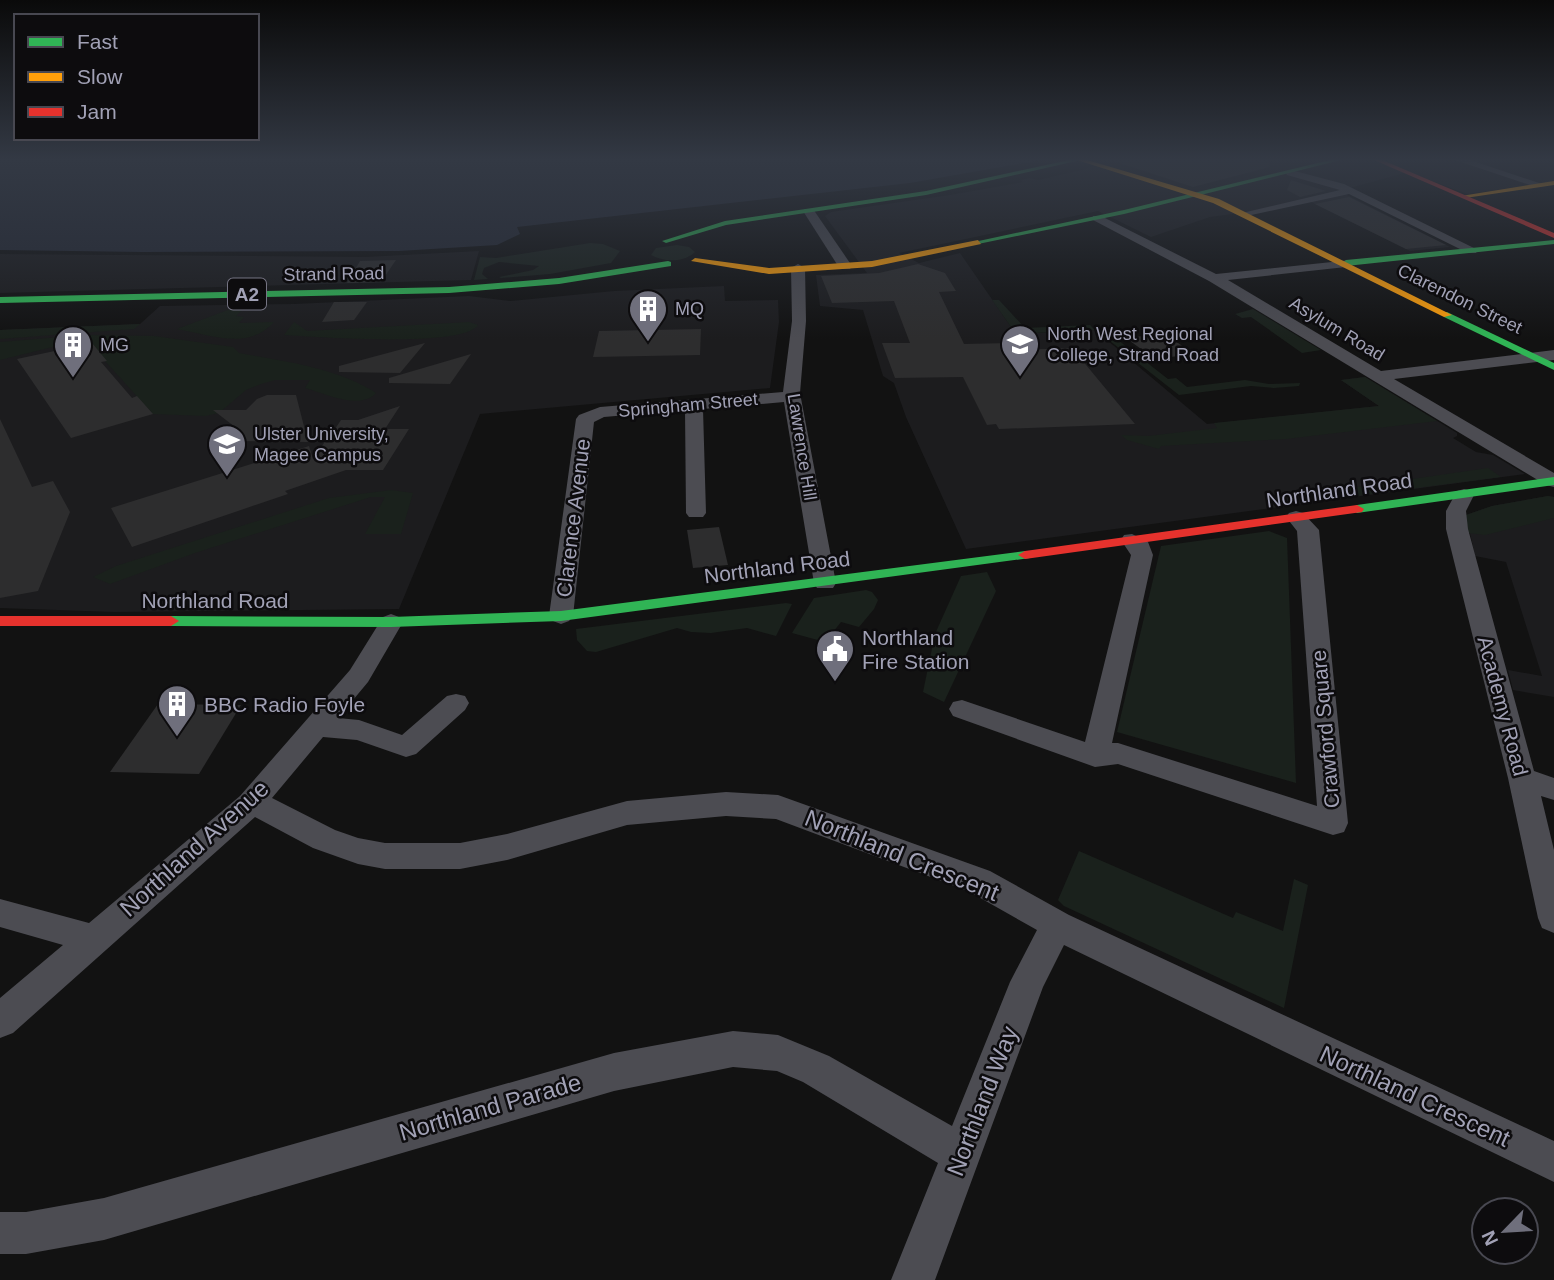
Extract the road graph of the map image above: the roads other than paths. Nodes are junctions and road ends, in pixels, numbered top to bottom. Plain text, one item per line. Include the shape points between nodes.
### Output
1 (746, 220) joint
2 (815, 220) edge
3 (1089, 220) edge
4 (1100, 220) edge
5 (1256, 220) edge
6 (1409, 220) edge
7 (1517, 220) edge
8 (1554, 236) edge
9 (1554, 242) edge
10 (649, 249) junction
11 (1472, 250) junction
12 (702, 254) junction
13 (1346, 263) junction
14 (668, 264) junction
15 (845, 266) junction
16 (797, 268) junction
17 (1214, 278) junction
18 (584, 279) junction
19 (0, 300) edge
20 (1554, 355) edge
21 (1534, 357) junction
22 (1554, 367) edge
23 (1378, 376) junction
24 (792, 396) junction
25 (694, 405) junction
26 (585, 419) joint
27 (1554, 481) edge
28 (1464, 495) junction
29 (696, 513) dead end
30 (1296, 517) junction
31 (1132, 540) junction
32 (825, 583) junction
33 (561, 616) junction
34 (0, 621) edge
35 (391, 622) junction
36 (456, 703) dead end
37 (962, 709) dead end
38 (316, 726) junction
39 (1095, 756) junction
40 (1522, 778) junction
41 (1554, 789) edge
42 (250, 804) junction
43 (1550, 888) edge
44 (0, 913) edge
45 (1554, 918) edge
46 (1057, 925) junction
47 (94, 939) junction
48 (0, 1021) edge
49 (963, 1155) junction
50 (1554, 1162) edge
51 (0, 1233) edge
52 (913, 1280) edge

1 - 10 main road, A2
1 - 12 main road, A2 via 713,235
2 - 15 street
3 - 15 main road, A2 via 896,260
4 - 17 street, Asylum Road
5 - 13 main road, Clarendon Street
6 - 11 street
7 - 8 main road
9 - 11 main road
10 - 12 main road, A2 via 689,242
10 - 14 main road, A2 via 650,262
10 - 18 main road, Strand Road / A2 via 623,266
11 - 13 main road
12 - 14 main road, A2
12 - 16 main road, A2 via 750,269
13 - 17 street
13 - 21 main road, Clarendon Street
14 - 18 main road, Strand Road / A2
15 - 16 main road, A2
16 - 24 street, Lawrence Hill via 799,321
17 - 23 street, Asylum Road
18 - 19 main road, Strand Road / A2 via 358,293
20 - 21 street
21 - 22 main road, Clarendon Street
21 - 23 street
23 - 27 street, Asylum Road
24 - 25 street, Springham Street
24 - 32 street, Lawrence Hill
25 - 26 street, Springham Street via 600,412
25 - 29 street
26 - 33 street, Clarence Avenue
27 - 28 main road, Northland Road
28 - 30 main road, Northland Road
28 - 40 street, Academy Road via 1457,511 1457,529
30 - 31 main road, Northland Road
30 - 39 street, Crawford Square via 1308,530 1333,823 1118,753
31 - 32 main road, Northland Road
31 - 39 street via 1142,555
32 - 33 main road, Northland Road
33 - 35 main road, Northland Road
34 - 35 main road, Northland Road
35 - 38 street, Northland Avenue via 359,676
36 - 38 street via 406,747 359,730
37 - 39 street, Crawford Square
38 - 42 street, Northland Avenue
40 - 41 street
40 - 43 street, Academy Road
42 - 46 street, Northland Crescent via 324,839 385,856 460,856 627,813 726,804 778,807 979,881
42 - 47 street, Northland Avenue
43 - 45 street, Academy Road
44 - 47 street
46 - 49 street, Northland Way via 1027,982
46 - 50 street, Northland Crescent
47 - 48 street, Northland Avenue
49 - 51 street, Northland Parade via 816,1069 778,1053 733,1049 588,1079 104,1219
49 - 52 street, Northland Way

